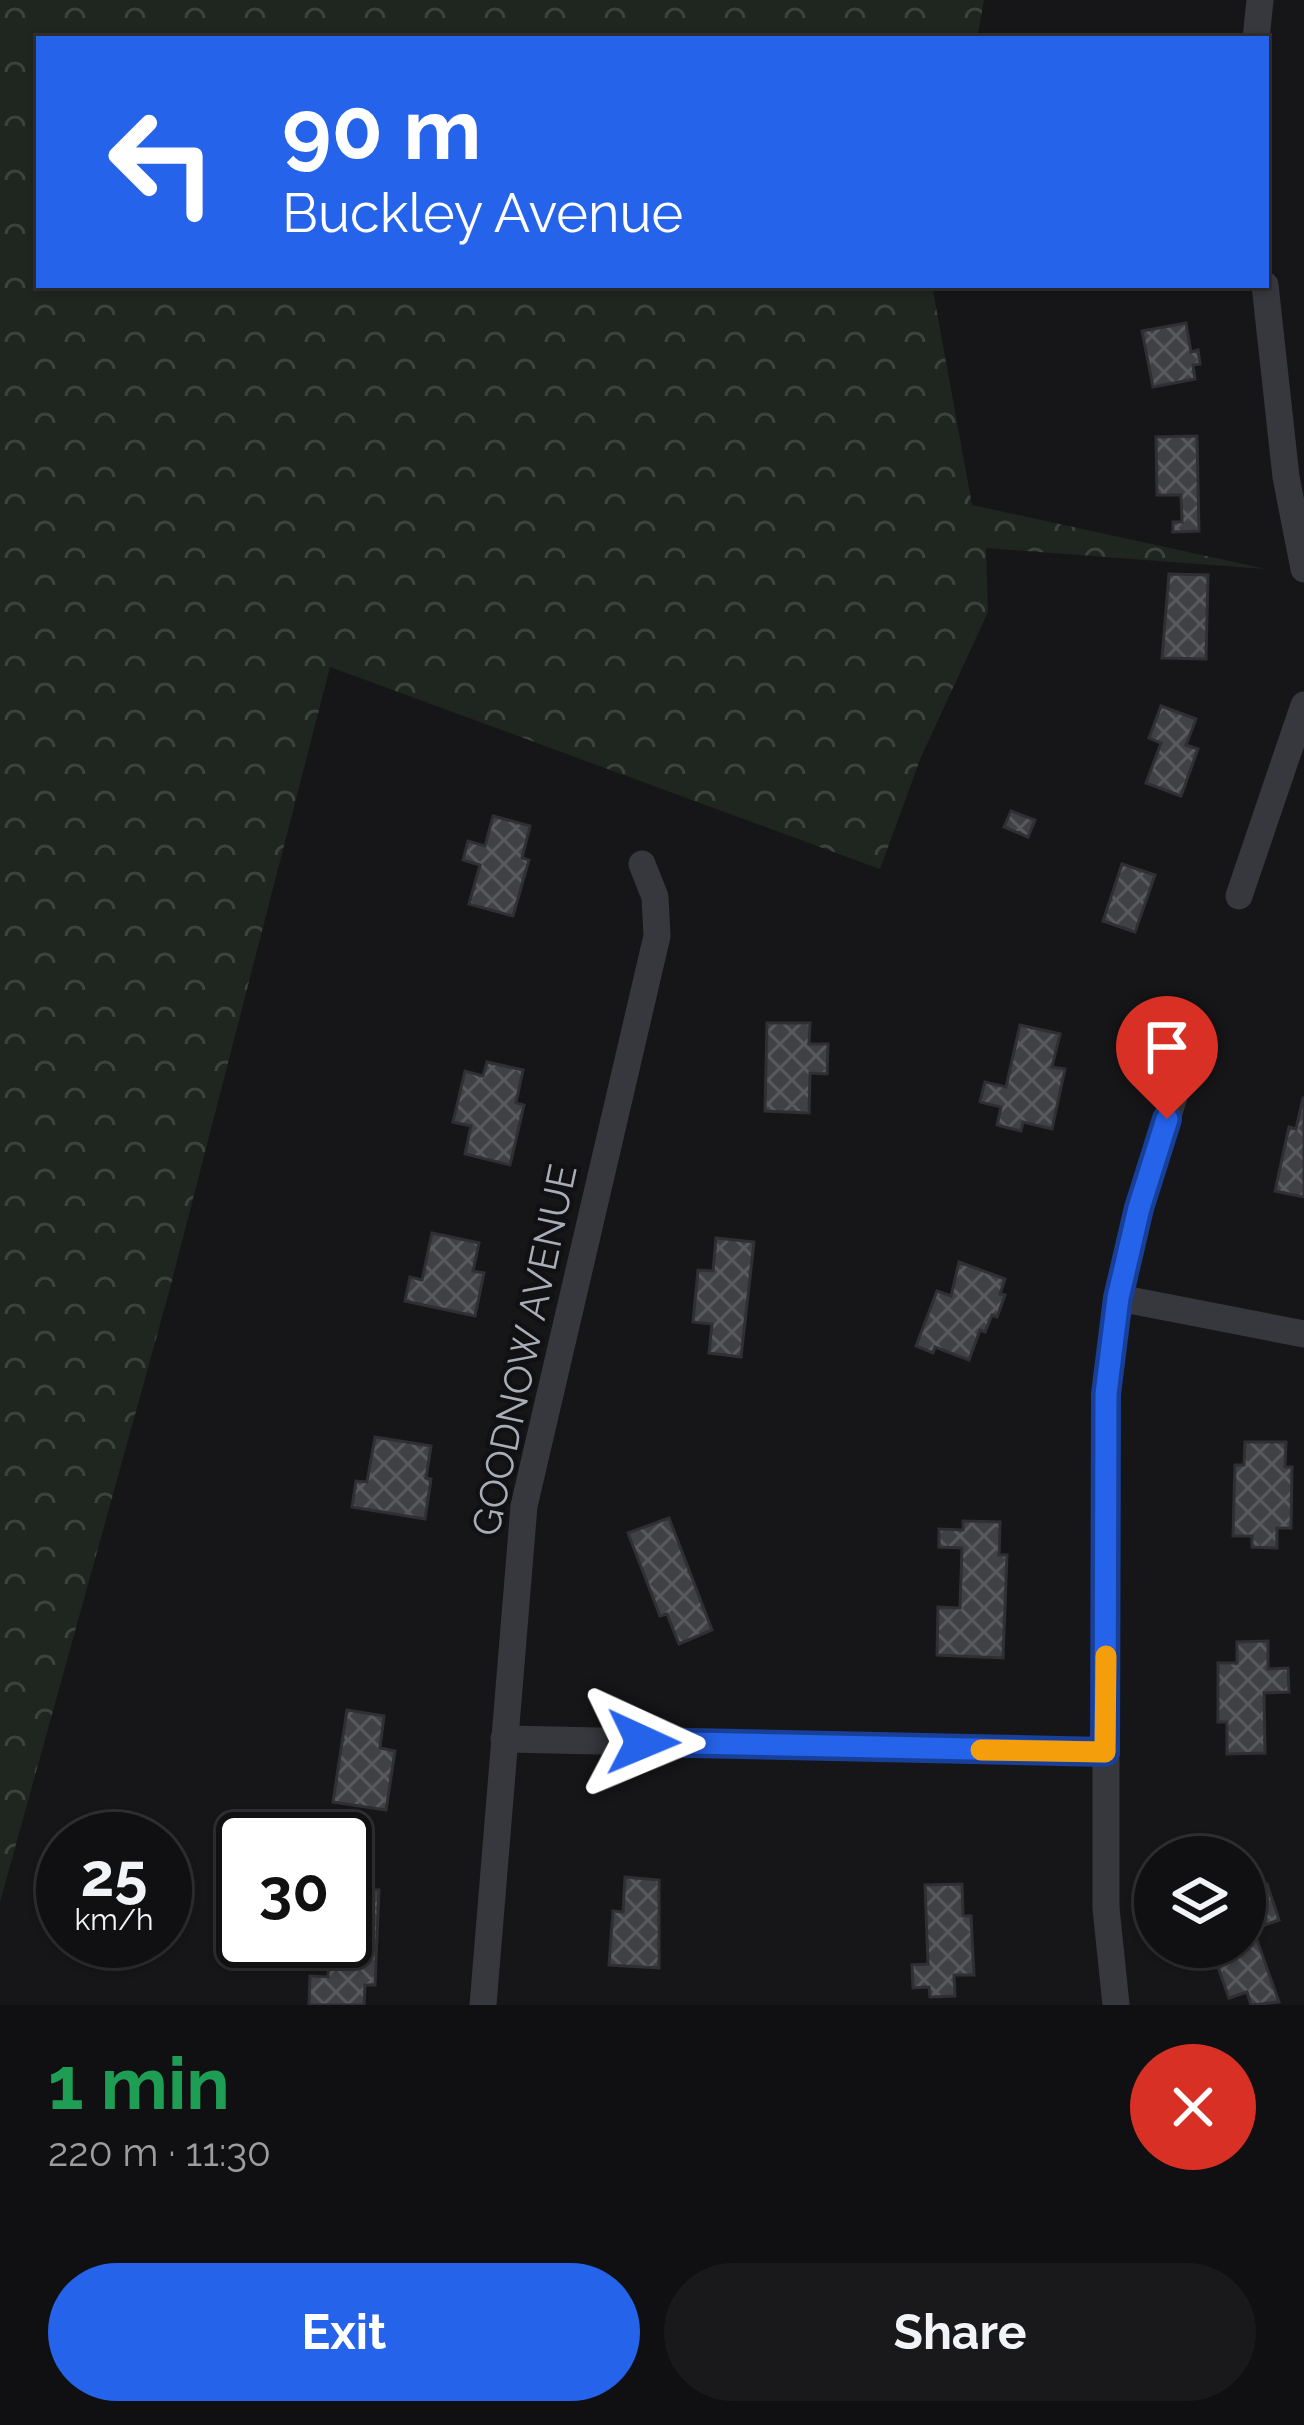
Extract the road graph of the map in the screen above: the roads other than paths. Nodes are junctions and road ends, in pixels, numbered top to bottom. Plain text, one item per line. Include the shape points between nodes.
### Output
1 (1260, 0) edge
2 (1256, 36) edge
3 (1265, 288) edge
4 (1304, 569) edge
5 (1304, 705) edge
6 (642, 864) dead end
7 (1239, 896) dead end
8 (1195, 1030) dead end
9 (1118, 1298) junction
10 (1304, 1334) edge
11 (504, 1739) junction
12 (1105, 1752) junction
13 (483, 2005) edge
14 (1116, 2005) edge

1 - 2 street
3 - 4 street
5 - 7 street
6 - 11 street, GOODNOW AVENUE via 657,936 524,1506
8 - 9 street
9 - 10 street
9 - 12 street via 1106,1394
11 - 12 street
11 - 13 street, GOODNOW AVENUE
12 - 14 street

